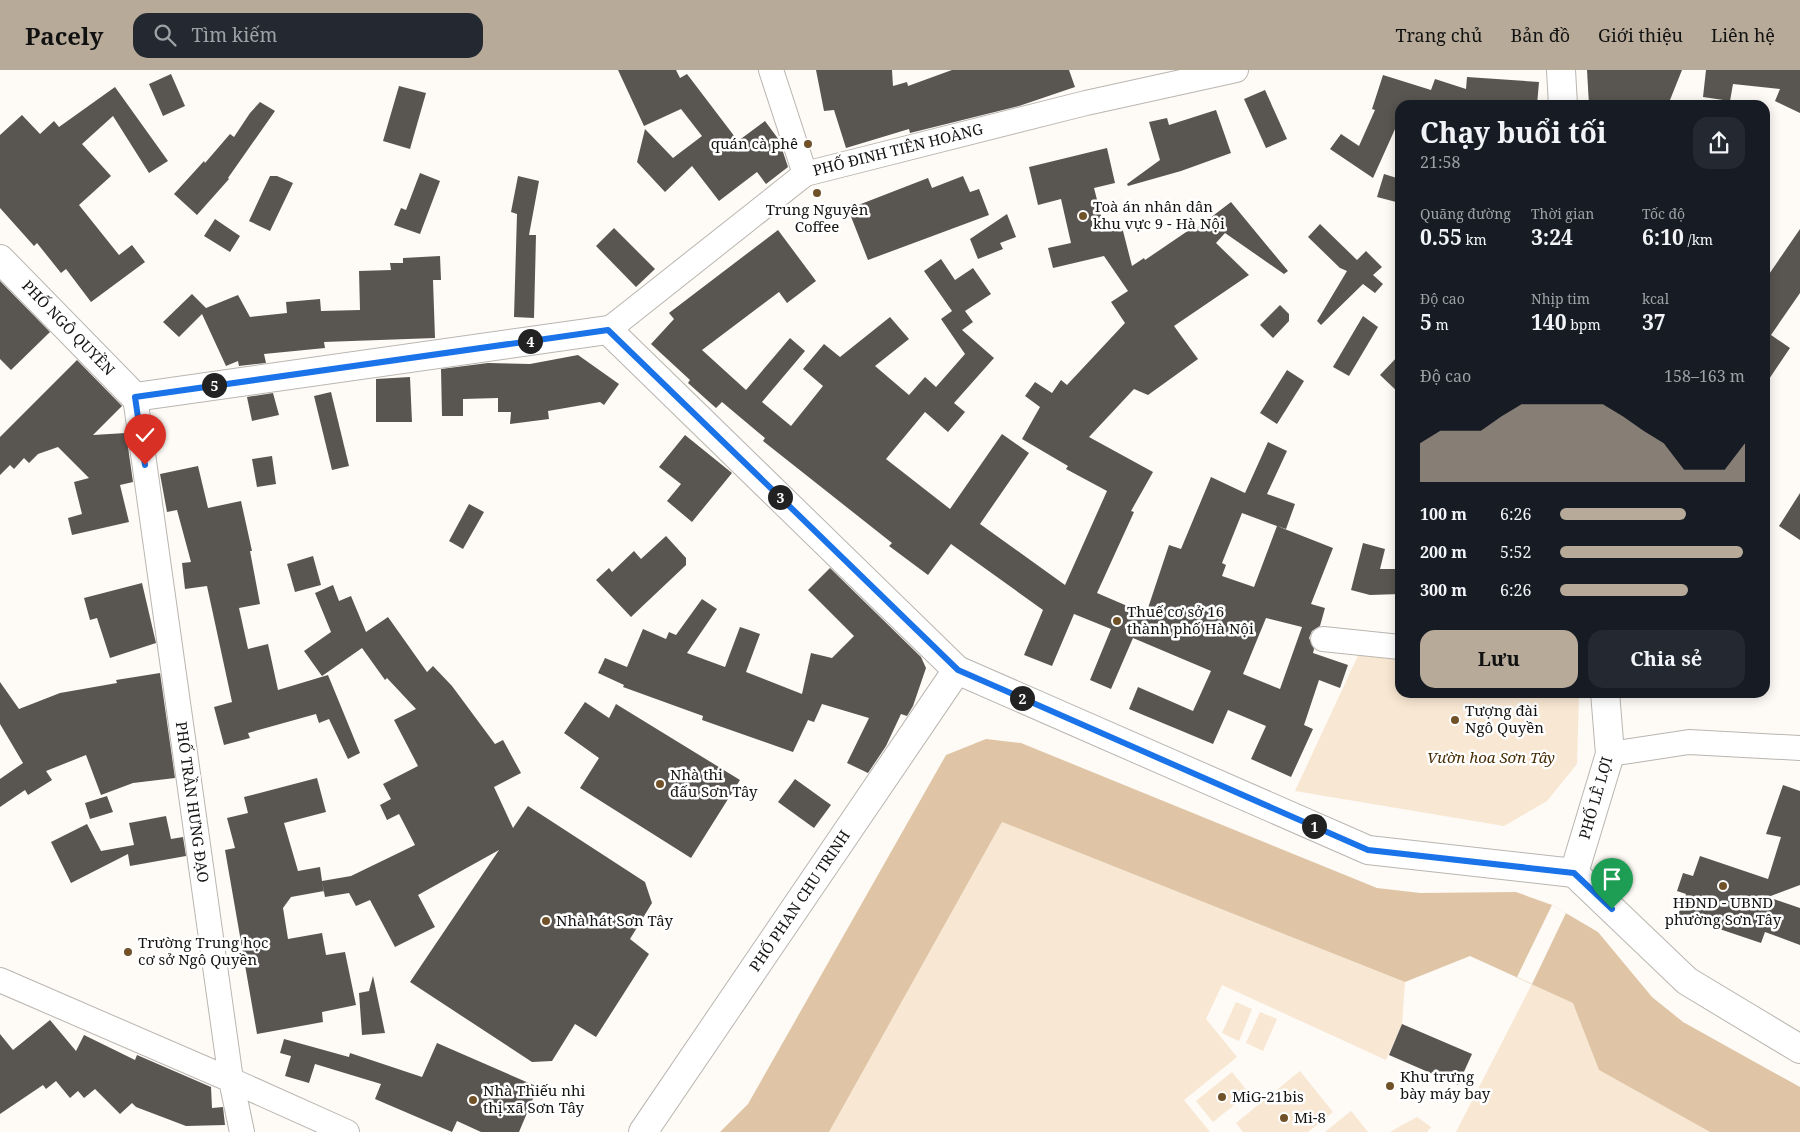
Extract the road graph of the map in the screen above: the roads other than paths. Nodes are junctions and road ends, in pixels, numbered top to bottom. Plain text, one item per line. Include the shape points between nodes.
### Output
1 (771, 70) edge
2 (1236, 70) edge
3 (1561, 70) edge
4 (1563, 100) edge
5 (805, 174) junction
6 (0, 259) edge
7 (608, 330) junction
8 (135, 397) junction
9 (1323, 639) dead end
10 (1395, 646) edge
11 (958, 670) junction
12 (1606, 698) edge
13 (1800, 748) edge
14 (1610, 754) junction
15 (1574, 873) junction
16 (0, 980) edge
17 (1800, 1049) edge
18 (231, 1080) junction
19 (242, 1132) edge
20 (348, 1132) edge
21 (643, 1132) edge

1 - 5 street
2 - 5 street, PHỐ ĐINH TIÊN HOÀNG via 1086,103
3 - 4 main road
5 - 7 street, PHỐ ĐINH TIÊN HOÀNG
6 - 8 main road, PHỐ NGÔ QUYỀN
7 - 8 main road
7 - 11 main road
8 - 18 street, PHỐ TRẦN HƯNG ĐẠO
9 - 10 street
11 - 15 main road via 1368,850
11 - 21 main road, PHỐ PHAN CHU TRINH
12 - 14 main road, PHỐ LÊ LỢI
13 - 14 street via 1689,742
14 - 15 main road, PHỐ LÊ LỢI
15 - 17 main road via 1687,981
16 - 18 street
18 - 19 street, PHỐ TRẦN HƯNG ĐẠO
18 - 20 street

